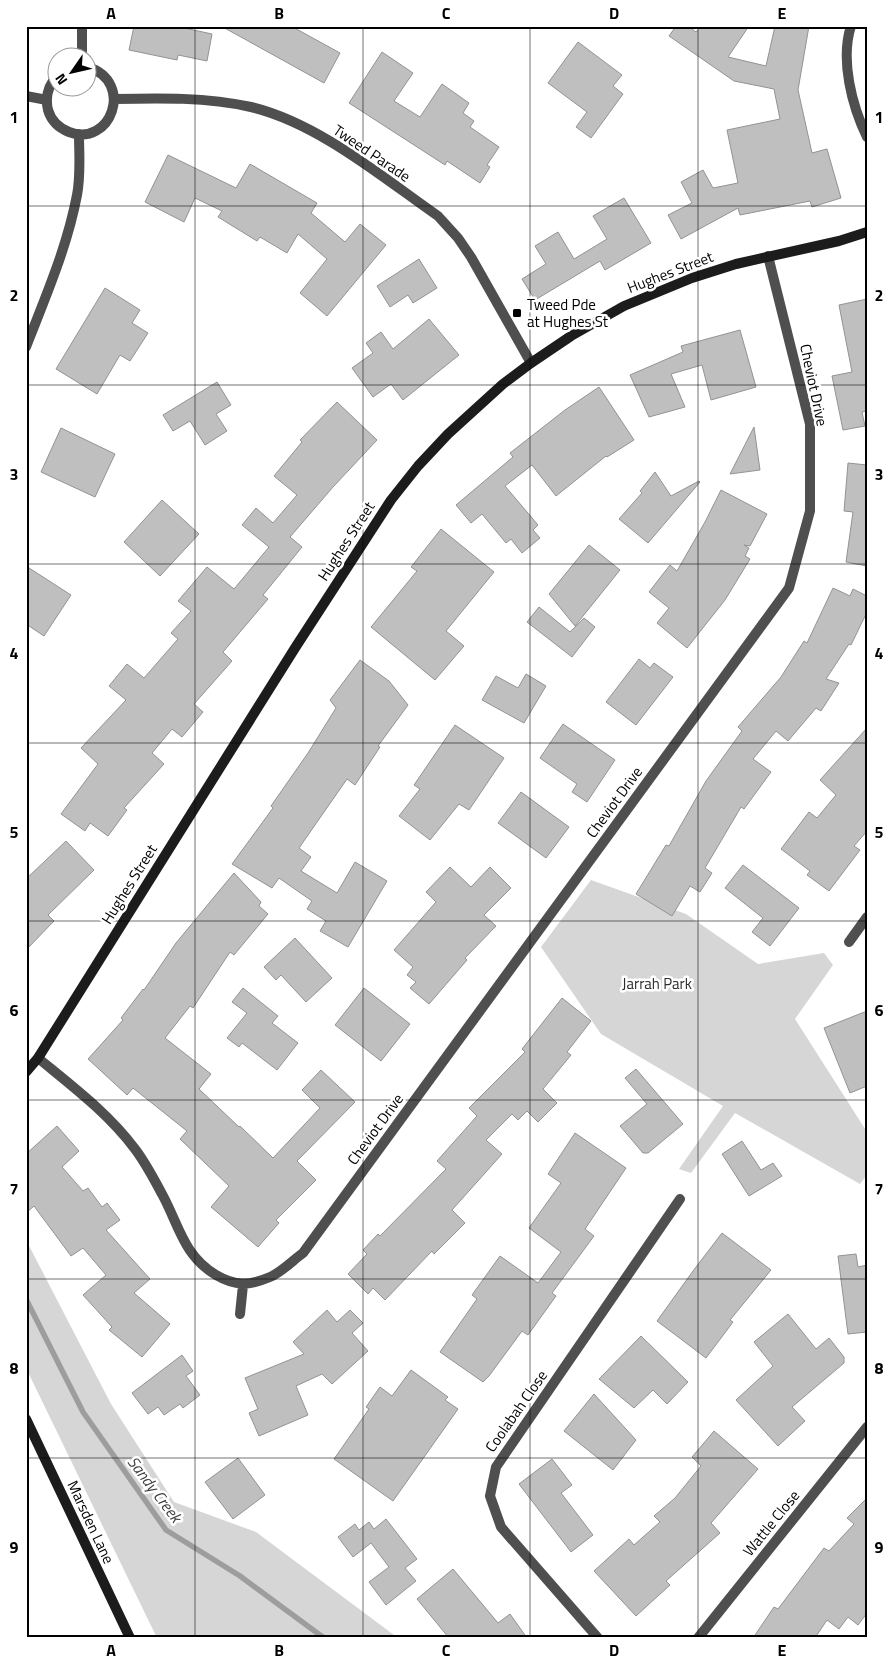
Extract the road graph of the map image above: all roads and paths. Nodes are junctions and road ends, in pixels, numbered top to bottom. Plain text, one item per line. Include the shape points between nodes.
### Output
1 (82, 26) edge
2 (851, 26) edge
3 (82, 48) edge
4 (98, 73) edge
5 (48, 92) edge
6 (26, 96) edge
7 (114, 99) junction
8 (46, 100) junction
9 (79, 134) junction
10 (867, 137) edge
11 (867, 232) edge
12 (768, 256) junction
13 (26, 348) edge
14 (531, 363) junction
15 (867, 917) edge
16 (849, 942) dead end
17 (38, 1058) junction
18 (26, 1072) edge
19 (680, 1199) dead end
20 (243, 1285) junction
21 (240, 1314) dead end
22 (26, 1419) edge
23 (867, 1427) edge
24 (130, 1638) edge
25 (598, 1638) edge
26 (698, 1638) edge

1 - 3 street
2 - 10 street via 847,58 849,86
4 - 7 street via 112,87
5 - 8 street
6 - 8 street
7 - 9 street via 112,113 104,124 93,132
7 - 14 street, Tweed Parade via 157,98 245,106 304,126 332,142 450,227 471,257
8 - 9 street via 54,121 65,130
9 - 13 street via 79,178 74,209
11 - 12 street, Hughes Street
12 - 14 street, Hughes Street via 692,278 624,306
12 - 20 street, Cheviot Drive via 810,424 810,511 789,588 303,1253 271,1277
14 - 17 street, Hughes Street via 448,434 391,500
15 - 16 street
17 - 18 street, Hughes Street
17 - 20 street via 113,1122 135,1149 163,1195 191,1254 205,1268 227,1281
19 - 25 street, Coolabah Close via 496,1467 490,1496 501,1527
20 - 21 street
22 - 24 street, Marsden Lane
23 - 26 street, Wattle Close

